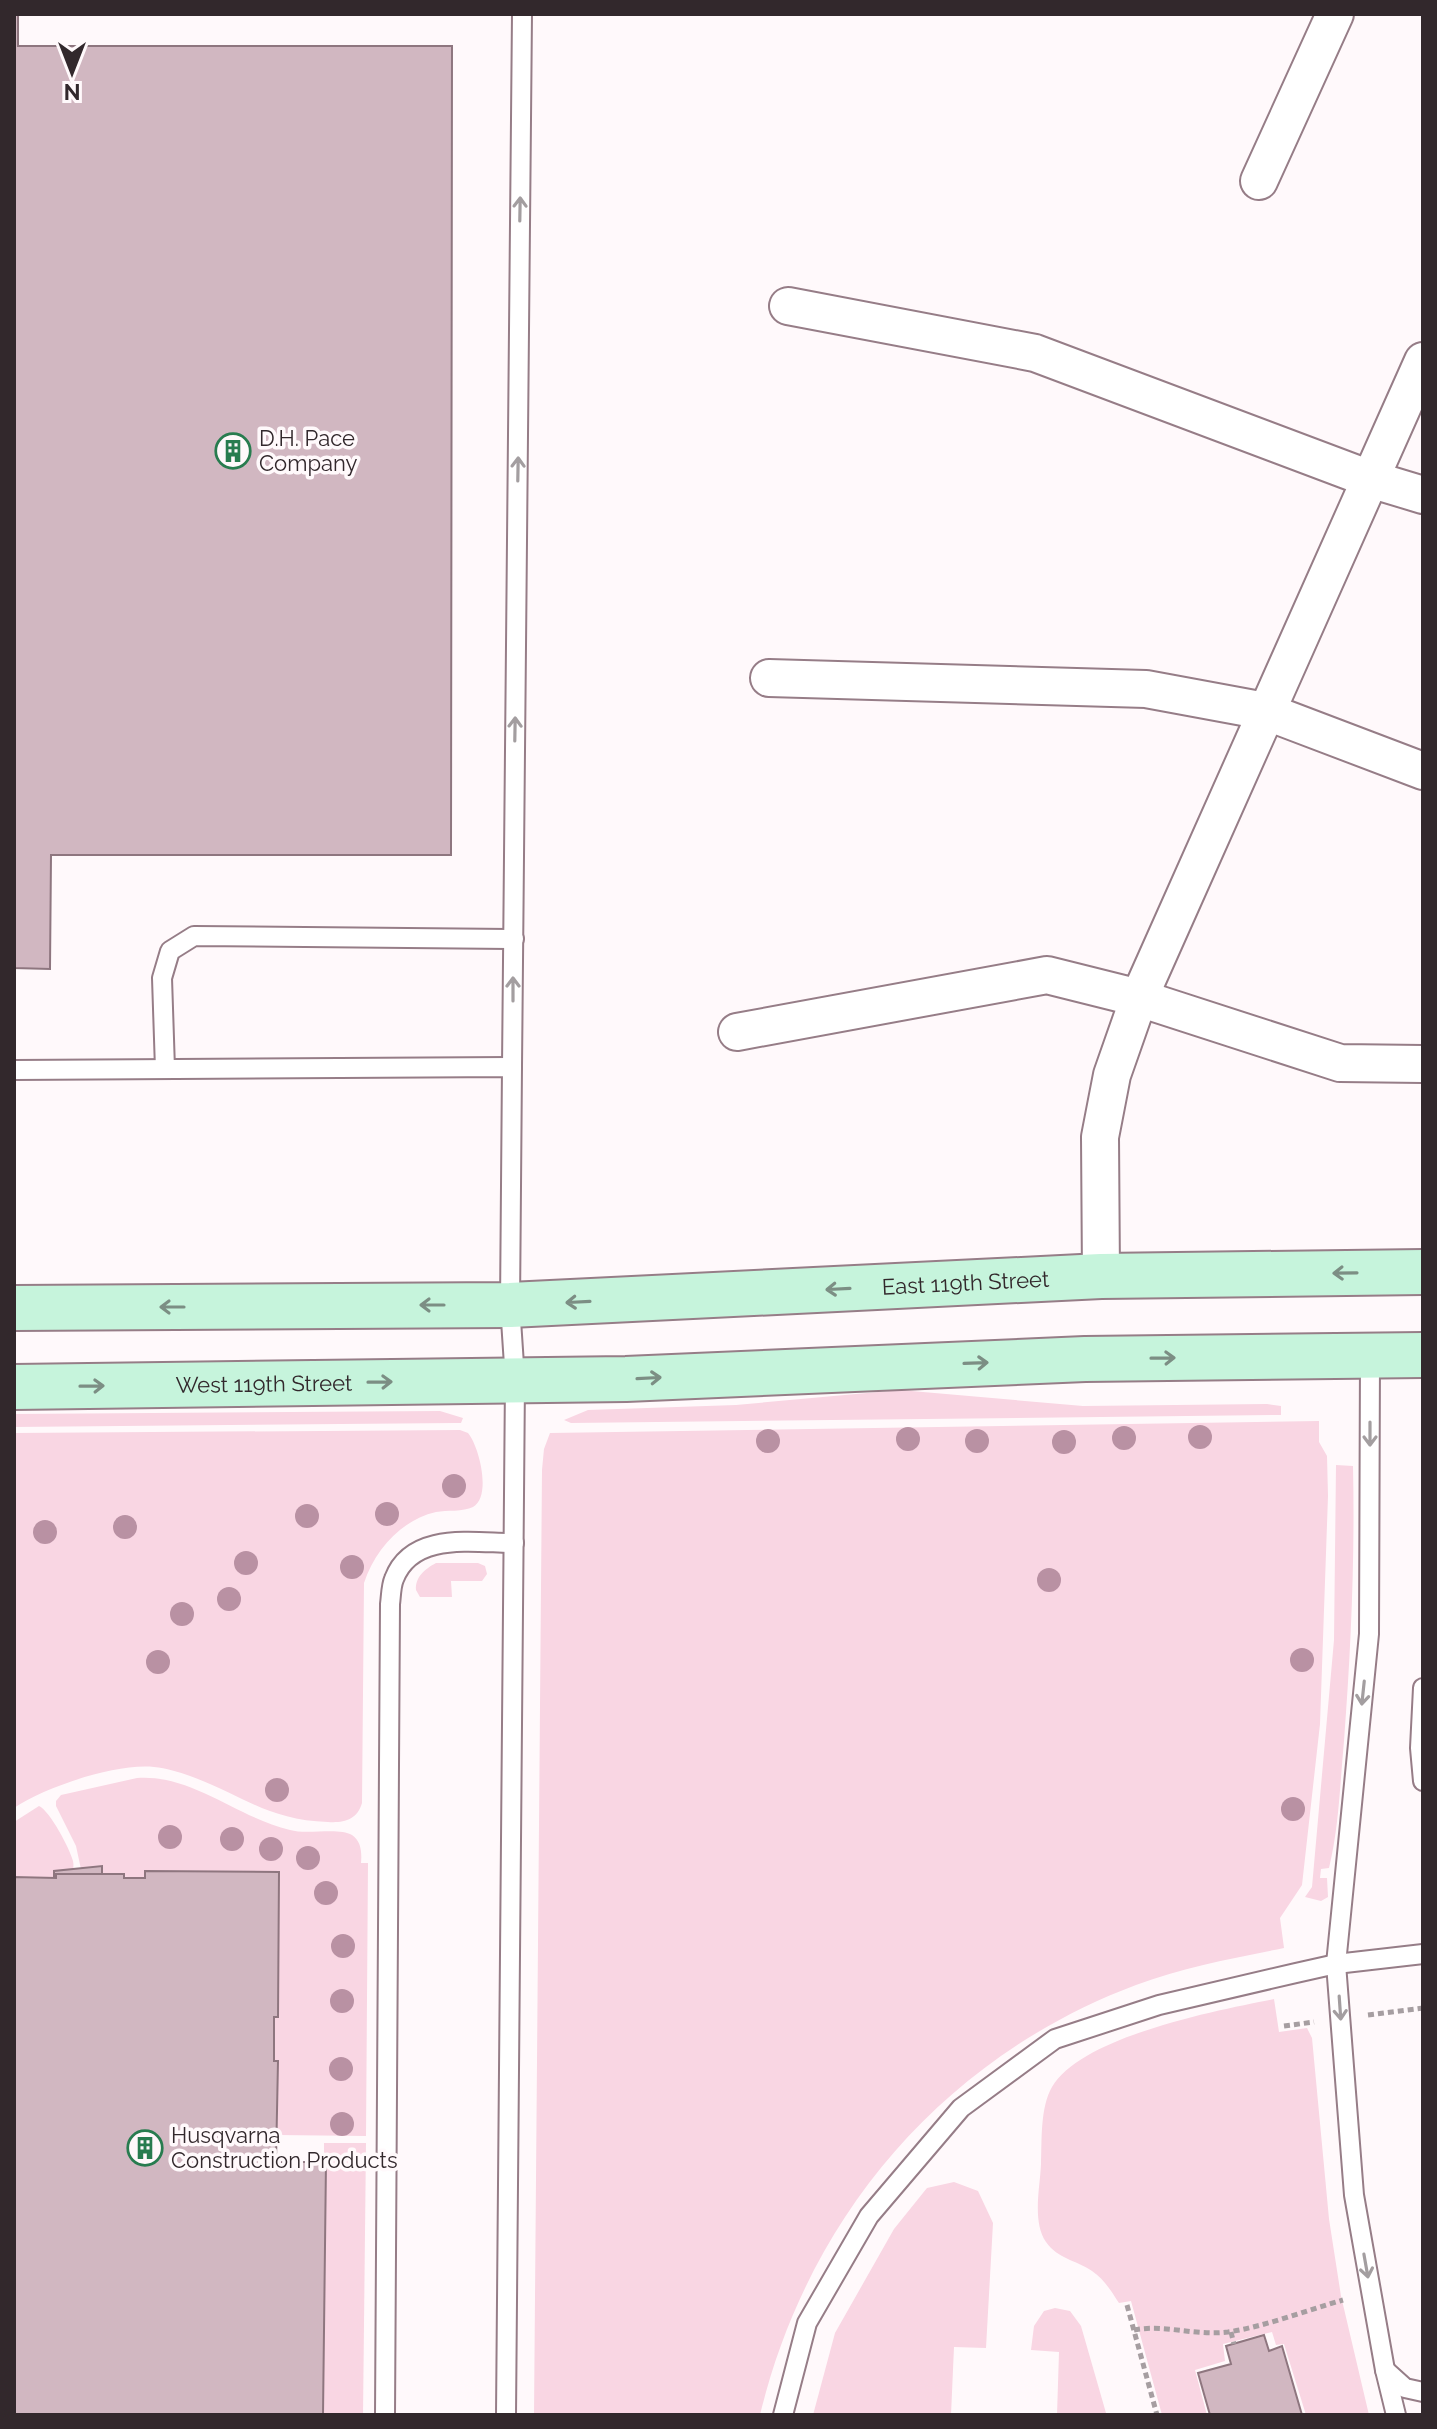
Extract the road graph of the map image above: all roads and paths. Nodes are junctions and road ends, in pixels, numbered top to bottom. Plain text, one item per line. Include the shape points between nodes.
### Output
1 (522, 14) edge
2 (1335, 14) edge
3 (1259, 181) dead end
4 (788, 306) dead end
5 (1423, 361) edge
6 (1370, 479) junction
7 (1423, 495) edge
8 (769, 678) dead end
9 (1265, 711) junction
10 (1423, 771) edge
11 (514, 939) junction
12 (1139, 998) junction
13 (737, 1032) dead end
14 (1423, 1064) edge
15 (512, 1067) junction
16 (165, 1069) junction
17 (14, 1070) edge
18 (1423, 1272) edge
19 (1101, 1276) junction
20 (510, 1305) junction
21 (14, 1308) edge
22 (1423, 1355) edge
23 (1370, 1356) junction
24 (515, 1380) junction
25 (14, 1387) edge
26 (514, 1543) junction
27 (1423, 1688) edge
28 (1423, 1781) edge
29 (1423, 1954) edge
30 (1336, 1964) junction
31 (1347, 2299) dead end
32 (1127, 2305) dead end
33 (1134, 2330) junction
34 (1231, 2332) junction
35 (1234, 2344) dead end
36 (1385, 2370) junction
37 (1423, 2392) edge
38 (385, 2415) edge
39 (506, 2415) edge
40 (783, 2415) edge
41 (1157, 2415) edge
42 (1396, 2415) edge

11 -> 1 lane
2 - 3 street
4 - 6 street via 1035,353
5 - 6 street
6 - 7 street
6 - 9 street
8 - 9 street via 1146,689
9 - 10 street
9 - 12 street
15 -> 11 lane
11 - 16 lane via 194,936 170,951 162,978
12 - 13 street via 1047,975
12 - 14 street via 1340,1063
12 - 19 street via 1112,1075 1100,1137
15 - 16 lane
15 - 20 lane
16 - 17 lane
18 -> 19 main road, East 119th Street
19 -> 20 main road, East 119th Street
20 -> 21 main road
20 - 24 lane
22 - 23 main road
24 -> 23 main road via 1085,1359
23 -> 30 lane via 1369,1634
25 -> 24 main road, West 119th Street
24 - 26 lane
26 - 38 lane via 442,1543 422,1549 407,1559 394,1579 390,1604
26 - 39 lane
27 - 28 lane
29 - 30 lane
30 -> 36 lane via 1354,2195
30 - 40 lane via 1159,2005 1055,2039 961,2108 869,2216 807,2323
31 - 34 path
32 - 33 path
33 - 34 path via 1152,2326 1198,2334
33 - 41 path
34 - 35 path
36 - 37 lane via 1405,2388
36 - 42 lane

